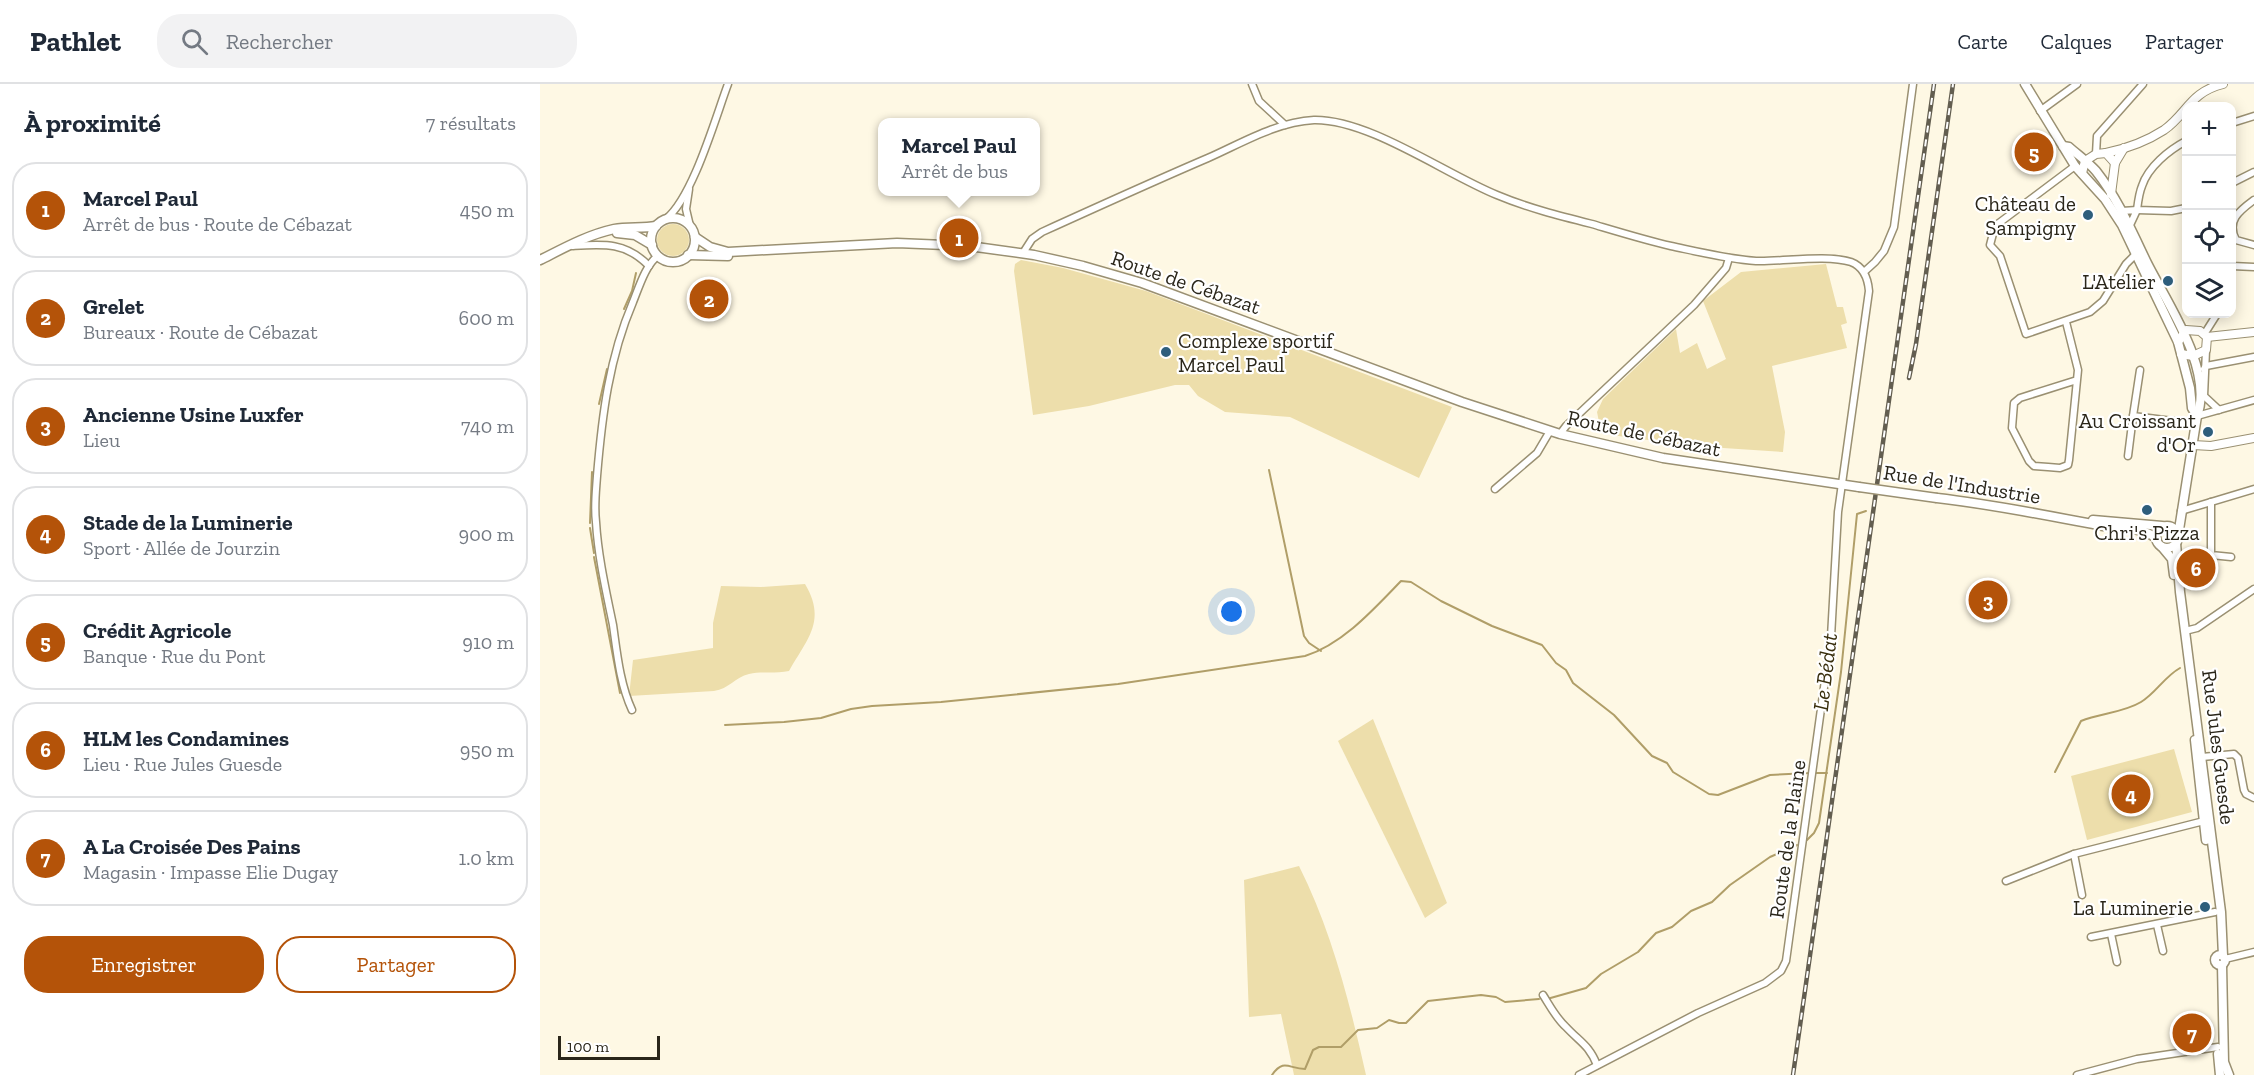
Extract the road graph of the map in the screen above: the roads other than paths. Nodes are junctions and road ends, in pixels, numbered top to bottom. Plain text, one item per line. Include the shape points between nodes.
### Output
1 (728, 84) edge
2 (1252, 84) edge
3 (1913, 84) edge
4 (2025, 84) edge
5 (2077, 84) edge
6 (2143, 84) edge
7 (2219, 84) edge
8 (2040, 111) junction
9 (2254, 116) edge
10 (2236, 122) edge
11 (1285, 125) junction
12 (2182, 145) edge
13 (2063, 146) junction
14 (2124, 148) junction
15 (2106, 153) junction
16 (2096, 154) junction
17 (2085, 161) junction
18 (2115, 164) junction
19 (2074, 165) junction
20 (2082, 173) junction
21 (2253, 174) edge
22 (2113, 178) junction
23 (2236, 181) edge
24 (2104, 183) junction
25 (2092, 184) junction
26 (690, 186) junction
27 (2254, 201) edge
28 (2113, 202) junction
29 (2182, 209) edge
30 (2137, 210) junction
31 (2122, 211) junction
32 (666, 219) junction
33 (2130, 225) junction
34 (656, 226) junction
35 (690, 226) junction
36 (599, 234) junction
37 (695, 237) junction
38 (652, 245) junction
39 (2254, 245) edge
40 (566, 246) junction
41 (750, 252) junction
42 (2139, 252) junction
43 (1023, 253) junction
44 (688, 255) junction
45 (658, 256) junction
46 (1729, 258) junction
47 (540, 260) edge
48 (649, 266) junction
49 (2236, 266) edge
50 (2254, 267) edge
51 (1864, 272) junction
52 (2215, 318) edge
53 (2066, 322) junction
54 (2184, 331) junction
55 (2254, 332) edge
56 (2206, 335) junction
57 (2178, 342) junction
58 (2206, 350) junction
59 (2181, 354) junction
60 (2193, 356) junction
61 (2254, 357) edge
62 (2206, 366) junction
63 (2140, 370) dead end
64 (2198, 376) junction
65 (2077, 380) junction
66 (2254, 400) edge
67 (2219, 410) junction
68 (2133, 416) junction
69 (2197, 420) junction
70 (1550, 431) junction
71 (1560, 435) junction
72 (2254, 438) edge
73 (2193, 445) junction
74 (2128, 456) dead end
75 (1842, 484) junction
76 (1495, 489) dead end
77 (2254, 489) edge
78 (2211, 502) junction
79 (2181, 511) junction
80 (2077, 520) junction
81 (2164, 526) junction
82 (2156, 538) junction
83 (2177, 540) junction
84 (2162, 547) junction
85 (2231, 556) dead end
86 (2254, 590) edge
87 (2185, 631) junction
88 (632, 710) dead end
89 (2202, 757) junction
90 (2254, 798) edge
91 (2204, 821) junction
92 (2074, 854) junction
93 (2006, 881) dead end
94 (2082, 895) dead end
95 (2215, 912) junction
96 (2157, 925) junction
97 (2111, 934) junction
98 (2091, 937) dead end
99 (2163, 951) dead end
100 (2254, 952) edge
101 (2221, 960) junction
102 (2117, 962) dead end
103 (1543, 994) dead end
104 (2218, 1047) junction
105 (1598, 1065) junction
106 (1579, 1075) edge
107 (2077, 1075) edge
108 (2220, 1075) edge
109 (2229, 1075) edge

1 - 26 street
2 - 11 street via 1259,101
3 - 51 street via 1894,227 1884,251
4 - 8 main road
5 - 8 street
6 - 16 street via 2097,136
7 - 14 street via 2200,93 2163,131
8 - 13 main road
9 - 10 street
11 - 43 street via 1042,232 1026,245
11 - 46 street via 1317,120 1353,126 1513,202 1653,242
12 - 30 street via 2146,176
13 - 17 main road
13 - 19 main road
14 - 15 street
14 - 18 street
15 - 16 street
15 - 18 street
16 - 17 street
17 - 20 street
17 - 24 main road
18 - 22 street
19 - 20 main road
19 - 53 street via 1995,226 1990,245 2000,256 2026,334
20 - 25 main road
21 - 23 street
22 - 24 street
22 - 28 street
24 - 25 street
24 - 28 main road
25 - 28 main road
26 - 32 street
26 - 35 street via 686,209
27 - 39 street via 2239,212 2232,226 2236,240
28 - 31 main road
28 - 42 main road
29 - 30 street
30 - 31 street
30 - 33 street
31 - 33 main road
32 - 34 main road
32 - 35 main road via 679,219
33 - 42 main road
34 - 36 main road
34 - 38 main road
35 - 37 main road
36 - 38 main road via 629,234
36 - 40 main road
37 - 41 main road, Route de Cébazat via 728,252
37 - 44 main road
38 - 45 main road
40 - 47 main road
40 - 48 street via 618,246 633,251
41 - 43 main road, Route de Cébazat via 897,243
41 - 44 main road, Route de Cébazat
42 - 53 street via 2103,301 2090,312
42 - 54 main road, Rue Jules Guesde
42 - 57 main road
43 - 70 main road, Route de Cébazat via 1142,283
44 - 45 main road via 673,261
45 - 48 street
46 - 51 street via 1836,261 1852,263
46 - 71 street via 1694,305
48 - 88 street via 611,363 602,410 595,506 599,552 626,697
49 - 50 street
51 - 75 street, Route de la Plaine via 1869,291
52 - 56 street
53 - 65 street via 2076,358
54 - 56 street via 2193,329
54 - 57 street
54 - 60 main road, Rue Jules Guesde
55 - 56 street
56 - 58 street
57 - 59 main road
58 - 60 street
58 - 62 street
59 - 60 street
59 - 69 main road
60 - 64 main road, Rue Jules Guesde
61 - 62 street
62 - 64 street
62 - 67 street via 2204,396
63 - 68 street
64 - 69 main road, Rue Jules Guesde
65 - 65 street via 2068,465 2034,465 2012,428 2014,403
66 - 67 street
67 - 69 street
68 - 69 street
68 - 74 street
69 - 73 main road, Rue Jules Guesde
70 - 71 main road, Route de Cébazat
70 - 76 street via 1537,453
71 - 75 main road, Route de Cébazat via 1663,458
72 - 73 street via 2211,446
73 - 79 main road, Rue Jules Guesde
75 - 80 main road, Rue de l'Industrie, bridge
75 - 105 street, Route de la Plaine via 1831,637 1786,961 1781,971 1765,983
77 - 78 street
78 - 79 street
78 - 85 street via 2211,555
79 - 81 main road
79 - 83 main road, Rue Jules Guesde
80 - 81 main road, Rue de l'Industrie
80 - 82 main road, Rue de l'Industrie via 2143,530
81 - 82 main road via 2157,531
81 - 83 main road via 2176,530
82 - 84 main road
83 - 84 main road via 2170,547
83 - 87 main road, Rue Jules Guesde
84 - 91 main road, Rue Jules Guesde via 2173,562
86 - 87 street via 2197,628
87 - 89 main road, Rue Jules Guesde
89 - 90 street via 2234,754 2244,790
89 - 101 main road, Rue Jules Guesde via 2221,912
91 - 92 street
91 - 95 main road, Rue Jules Guesde
92 - 93 street
92 - 94 street
95 - 96 street
95 - 101 main road, Rue Jules Guesde
96 - 97 street
96 - 99 street
97 - 98 street
97 - 102 street
100 - 101 street
101 - 104 main road, Rue Jules Guesde
101 - 109 main road, Rue Jules Guesde via 2224,1062
103 - 105 street via 1553,1012 1587,1045
104 - 107 street via 2137,1059
104 - 108 main road, Rue Jules Guesde
105 - 106 street, Route de la Plaine

